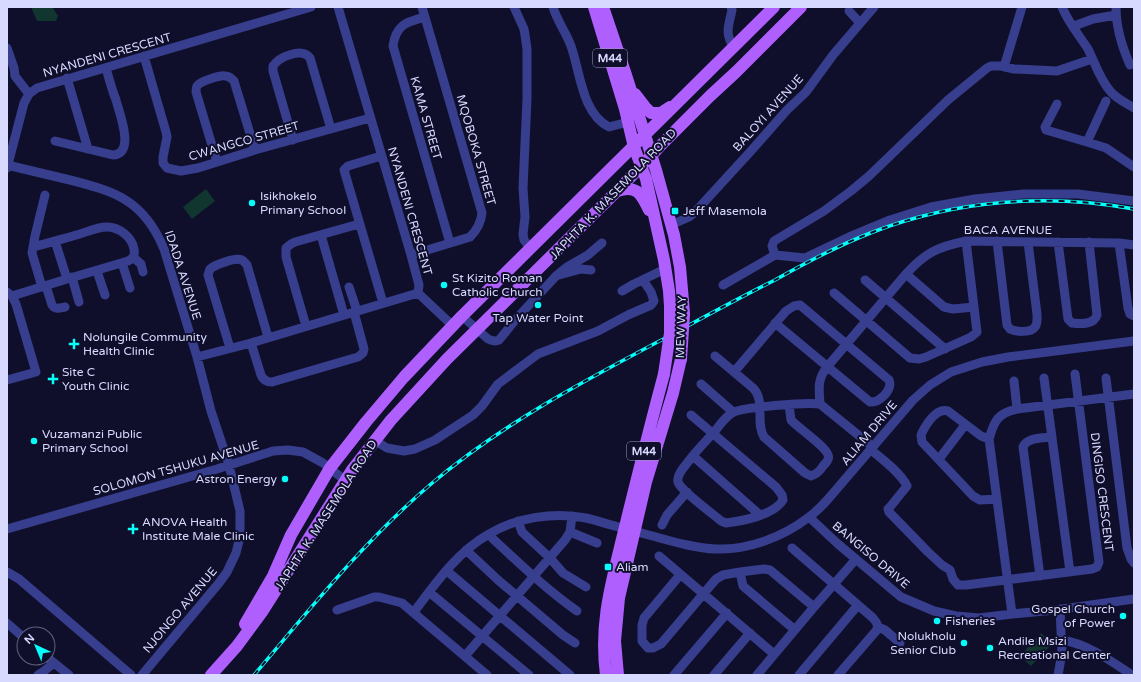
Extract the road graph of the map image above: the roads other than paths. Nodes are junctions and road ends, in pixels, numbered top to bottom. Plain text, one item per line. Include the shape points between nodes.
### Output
1 (311, 7) edge
2 (338, 7) edge
3 (422, 7) edge
4 (514, 7) edge
5 (553, 7) edge
6 (594, 7) edge
7 (603, 7) edge
8 (774, 7) edge
9 (801, 7) edge
10 (874, 7) edge
11 (1022, 7) edge
12 (1062, 7) edge
13 (733, 8) edge
14 (849, 11) dead end
15 (1116, 11) edge
16 (425, 17) junction
17 (860, 23) junction
18 (1074, 26) junction
19 (7, 48) edge
20 (734, 48) junction
21 (144, 56) junction
22 (1092, 59) junction
23 (1130, 65) dead end
24 (1004, 67) junction
25 (106, 68) junction
26 (67, 78) junction
27 (630, 88) junction
28 (29, 94) junction
29 (680, 101) junction
30 (1106, 101) dead end
31 (1057, 104) dead end
32 (1134, 108) edge
33 (370, 118) junction
34 (628, 122) junction
35 (332, 129) junction
36 (644, 136) junction
37 (293, 140) junction
38 (55, 141) dead end
39 (1087, 142) junction
40 (634, 147) junction
41 (88, 149) junction
42 (255, 150) junction
43 (381, 156) junction
44 (651, 156) junction
45 (217, 162) junction
46 (1133, 164) edge
47 (7, 166) edge
48 (641, 166) junction
49 (617, 191) junction
50 (45, 195) dead end
51 (1134, 201) edge
52 (359, 224) junction
53 (671, 225) junction
54 (658, 234) junction
55 (321, 235) junction
56 (56, 241) junction
57 (966, 241) junction
58 (997, 241) junction
59 (1028, 242) junction
60 (1058, 242) junction
61 (1089, 242) junction
62 (450, 243) junction
63 (602, 243) dead end
64 (1119, 243) junction
65 (1134, 245) edge
66 (33, 247) junction
67 (531, 249) junction
68 (775, 254) junction
69 (411, 255) junction
70 (134, 258) junction
71 (122, 263) junction
72 (665, 269) junction
73 (591, 270) dead end
74 (97, 271) junction
75 (143, 272) dead end
76 (906, 274) junction
77 (556, 276) junction
78 (69, 278) junction
79 (643, 280) junction
80 (865, 280) dead end
81 (723, 285) dead end
82 (44, 286) junction
83 (349, 287) dead end
84 (130, 288) dead end
85 (622, 291) dead end
86 (418, 293) junction
87 (9, 294) edge
88 (834, 294) dead end
89 (105, 295) dead end
90 (886, 297) junction
91 (79, 302) dead end
92 (383, 303) junction
93 (65, 306) dead end
94 (974, 307) junction
95 (356, 311) junction
96 (344, 315) junction
97 (462, 316) junction
98 (1134, 316) edge
99 (867, 321) junction
100 (775, 323) junction
101 (306, 326) junction
102 (453, 326) junction
103 (478, 330) junction
104 (268, 337) junction
105 (1134, 341) edge
106 (251, 343) junction
107 (847, 344) junction
108 (230, 348) junction
109 (945, 349) junction
110 (425, 355) junction
111 (715, 356) dead end
112 (197, 357) junction
113 (827, 367) junction
114 (439, 368) junction
115 (734, 372) junction
116 (1075, 374) dead end
117 (1044, 378) dead end
118 (1106, 378) dead end
119 (7, 380) edge
120 (1014, 381) dead end
121 (701, 384) dead end
122 (1134, 394) edge
123 (1108, 398) junction
124 (1078, 402) junction
125 (820, 404) junction
126 (789, 405) junction
127 (1048, 405) junction
128 (759, 408) junction
129 (1017, 409) junction
130 (733, 412) junction
131 (691, 415) dead end
132 (965, 425) junction
133 (713, 433) junction
134 (1052, 437) junction
135 (989, 439) junction
136 (374, 440) junction
137 (872, 448) junction
138 (693, 456) junction
139 (939, 459) junction
140 (229, 465) junction
141 (330, 468) junction
142 (346, 481) junction
143 (687, 492) junction
144 (997, 499) junction
145 (572, 516) junction
146 (760, 516) junction
147 (809, 517) junction
148 (518, 521) junction
149 (662, 524) dead end
150 (7, 529) edge
151 (630, 530) junction
152 (570, 532) junction
153 (489, 534) junction
154 (597, 543) dead end
155 (792, 548) dead end
156 (466, 550) junction
157 (659, 556) dead end
158 (550, 558) junction
159 (856, 559) junction
160 (1134, 563) edge
161 (447, 571) junction
162 (7, 572) edge
163 (740, 572) junction
164 (1070, 572) junction
165 (680, 575) junction
166 (534, 576) junction
167 (1040, 576) junction
168 (1008, 580) junction
169 (834, 584) junction
170 (586, 587) dead end
171 (430, 592) junction
172 (704, 594) junction
173 (517, 596) junction
174 (1134, 599) edge
175 (858, 605) junction
176 (814, 607) junction
177 (1060, 609) junction
178 (337, 610) dead end
179 (578, 611) dead end
180 (414, 612) junction
181 (727, 613) junction
182 (1012, 614) junction
183 (499, 616) junction
184 (7, 623) edge
185 (878, 627) junction
186 (795, 630) junction
187 (16, 631) edge
188 (750, 633) junction
189 (482, 636) junction
190 (1062, 640) junction
191 (575, 643) dead end
192 (900, 643) dead end
193 (774, 654) junction
194 (465, 656) junction
195 (56, 664) edge
196 (47, 666) edge
197 (213, 673) edge
198 (38, 675) edge
199 (69, 675) edge
200 (131, 675) edge
201 (142, 675) edge
202 (487, 675) edge
203 (529, 675) edge
204 (570, 675) edge
205 (606, 675) edge
206 (618, 675) edge
207 (674, 675) edge
208 (714, 675) edge
209 (756, 675) edge
210 (799, 675) edge
211 (838, 675) edge
212 (1058, 675) edge
213 (1132, 675) edge

1 - 21 street, NYANDENI CRESCENT
2 - 33 street, NYANDENI CRESCENT
3 - 16 street, MQOBOKA STREET
4 - 67 street via 526,35 523,234
5 - 34 street via 572,47 587,100 596,116 609,127
6 - 34 main road, MEW WAY / M44
7 - 27 main road, MEW WAY / M44
8 - 20 main road, JAPHTA K. MASEMOLA ROAD
9 - 44 main road, JAPHTA K. MASEMOLA ROAD
10 - 17 street, BALOYI AVENUE
11 - 24 street
12 - 18 street via 1067,19
13 - 20 street via 728,32
14 - 17 street
15 - 18 street
15 - 23 street via 1123,46
16 - 62 street, MQOBOKA STREET via 481,210 480,221 473,234
16 - 62 street, KAMA STREET via 402,25 393,46
17 - 53 street, BALOYI AVENUE via 806,92 786,110 694,212
18 - 22 street
19 - 28 street via 15,76
20 - 29 main road, JAPHTA K. MASEMOLA ROAD
21 - 25 street, NYANDENI CRESCENT
21 - 45 street, CWANGCO STREET via 167,137 164,165 167,168 181,170
22 - 24 street via 1057,71
22 - 32 street via 1110,92
24 - 68 street via 987,68 948,100 851,191 824,211 774,241 772,246
25 - 26 street, NYANDENI CRESCENT
25 - 41 street via 124,130 124,144 121,152 114,155
26 - 28 street, NYANDENI CRESCENT via 37,88
26 - 41 street
27 - 29 main road via 651,113 660,113
27 - 36 main road, MEW WAY / M44
28 - 47 street via 22,108
29 - 36 main road, JAPHTA K. MASEMOLA ROAD
30 - 39 street
31 - 39 street via 1045,127 1046,130
33 - 35 street, CWANGCO STREET
33 - 43 street, NYANDENI CRESCENT
34 - 40 main road, MEW WAY / M44
35 - 37 street, CWANGCO STREET
35 - 37 street via 308,55 301,53 284,57 278,59 272,68
36 - 40 main road, JAPHTA K. MASEMOLA ROAD
36 - 44 main road, MEW WAY / M44
37 - 42 street, CWANGCO STREET
38 - 41 street
39 - 46 street via 1110,150
40 - 48 main road, MEW WAY / M44
40 - 67 main road, JAPHTA K. MASEMOLA ROAD
42 - 45 street, CWANGCO STREET
42 - 45 street via 234,81 226,76 210,79 200,83 196,92
43 - 52 street via 348,166 344,170
43 - 69 street, NYANDENI CRESCENT
44 - 48 main road, JAPHTA K. MASEMOLA ROAD
44 - 53 main road, MEW WAY / M44
47 - 112 street, IDADA AVENUE via 107,190 119,195 143,214 154,228 164,249
48 - 49 main road, JAPHTA K. MASEMOLA ROAD
48 - 54 main road, MEW WAY / M44
49 - 54 main road via 634,189 639,193
49 - 103 main road, JAPHTA K. MASEMOLA ROAD
50 - 66 street
51 - 68 street via 1078,194 1024,194 975,199 931,207 890,220 805,258
52 - 55 street
52 - 92 street
53 - 151 main road, MEW WAY / M44, bridge via 680,267 683,301 681,359 673,393
54 - 72 main road, MEW WAY / M44
55 - 96 street
55 - 101 street via 291,244 286,248 286,257
56 - 66 street
56 - 70 street via 100,228 111,228 130,239
56 - 78 street
57 - 58 street, BACA AVENUE
57 - 76 street, BACA AVENUE via 925,255
57 - 94 street
58 - 59 street, BACA AVENUE
58 - 59 street via 1007,325 1016,331 1032,329 1037,323
59 - 60 street, BACA AVENUE
60 - 61 street, BACA AVENUE
60 - 61 street via 1068,319 1078,324 1094,321 1097,315
61 - 64 street, BACA AVENUE
62 - 69 street, MQOBOKA STREET
63 - 77 street
64 - 65 street, BACA AVENUE
64 - 98 street via 1128,308
66 - 82 street via 33,258
67 - 97 main road, JAPHTA K. MASEMOLA ROAD
68 - 81 street
69 - 86 street, NYANDENI CRESCENT via 419,285
70 - 71 street
70 - 75 street via 141,264
71 - 74 street
71 - 84 street
72 - 79 street
72 - 151 main road, MEW WAY / M44, bridge via 669,291 670,333 664,374 637,476
73 - 77 street via 581,269
74 - 78 street
74 - 89 street
76 - 90 street, BACA AVENUE
76 - 94 street via 944,307
77 - 103 street via 500,340 492,341
78 - 82 street
78 - 91 street
79 - 85 street
79 - 136 street via 651,292 651,305 598,331 538,354 498,384 473,415 435,440 404,451 387,448
80 - 90 street
82 - 87 street
82 - 93 street via 53,308
83 - 95 street
86 - 92 street, NYANDENI CRESCENT
86 - 102 street
87 - 119 street via 16,304 36,372
88 - 99 street
90 - 99 street, BACA AVENUE
90 - 109 street
92 - 95 street, NYANDENI CRESCENT
94 - 109 street via 976,334
95 - 96 street, NYANDENI CRESCENT
95 - 106 street via 364,349 361,355 352,359 269,382 261,375
96 - 101 street, NYANDENI CRESCENT
97 - 102 main road, JAPHTA K. MASEMOLA ROAD
97 - 103 street
99 - 107 street, BACA AVENUE
99 - 109 street via 912,359 919,359
100 - 107 street via 790,308 800,305
100 - 113 street
100 - 115 street
101 - 104 street, NYANDENI CRESCENT
102 - 110 main road, JAPHTA K. MASEMOLA ROAD
103 - 114 main road, JAPHTA K. MASEMOLA ROAD
104 - 106 street, NYANDENI CRESCENT
104 - 108 street via 247,265 236,259 216,265 210,269 208,275
105 - 137 street, ALIAM DRIVE via 1008,357 951,372 913,400
106 - 108 street, NYANDENI CRESCENT
107 - 113 street, BACA AVENUE
107 - 113 street via 889,380 890,385 886,393 879,400 870,402
108 - 112 street, NYANDENI CRESCENT
110 - 114 main road
110 - 141 main road, JAPHTA K. MASEMOLA ROAD via 366,422
111 - 115 street
112 - 140 street, IDADA AVENUE
113 - 125 street, BACA AVENUE via 818,385
114 - 136 main road, JAPHTA K. MASEMOLA ROAD
115 - 128 street via 755,391
116 - 124 street, DINGISO CRESCENT
117 - 127 street
118 - 123 street
120 - 129 street
121 - 130 street
122 - 123 street
123 - 124 street
123 - 160 street via 1128,548
124 - 127 street
124 - 164 street, DINGISO CRESCENT via 1099,562 1094,568
125 - 126 street
125 - 137 street
126 - 128 street
126 - 128 street via 791,420 829,457 819,472 811,476 764,437
127 - 129 street
127 - 134 street
128 - 130 street
129 - 135 street via 1000,416
130 - 133 street
131 - 133 street
132 - 135 street
132 - 139 street
132 - 139 street via 944,410 932,418 921,434 921,440
133 - 138 street
133 - 146 street via 782,495 783,500 779,505
134 - 164 street
134 - 167 street via 1028,441 1023,447
135 - 144 street
136 - 142 main road, JAPHTA K. MASEMOLA ROAD
137 - 147 street, ALIAM DRIVE
137 - 168 street, DINGISO CRESCENT via 907,486 890,507 889,512 925,549 950,570 957,584 960,586
138 - 143 street via 678,477 680,486
138 - 146 street
139 - 144 street via 977,498
140 - 141 street, SOLOMON TSHUKU AVENUE via 288,450 303,452
140 - 150 street, SOLOMON TSHUKU AVENUE
140 - 201 street, NJONGO AVENUE via 240,517 236,553 219,584
141 - 142 street, SOLOMON TSHUKU AVENUE
141 - 197 main road, JAPHTA K. MASEMOLA ROAD via 291,535 252,612
142 - 197 main road, JAPHTA K. MASEMOLA ROAD via 262,612
143 - 146 street via 724,522
143 - 149 street
144 - 168 street
145 - 148 street, ALIAM DRIVE via 538,517
145 - 151 street, ALIAM DRIVE
145 - 152 street
147 - 151 street, ALIAM DRIVE via 776,537 757,544 732,548 688,545
147 - 159 street, BANGISO DRIVE
148 - 153 street, ALIAM DRIVE
148 - 158 street via 522,532
151 - 205 main road, MEW WAY / M44 via 613,575 607,605 604,628
151 - 206 main road, MEW WAY / M44 via 617,608
152 - 154 street
152 - 158 street
153 - 156 street, ALIAM DRIVE
153 - 166 street
155 - 169 street
156 - 161 street, ALIAM DRIVE
156 - 173 street
157 - 165 street
158 - 166 street
158 - 170 street via 563,573
159 - 169 street
159 - 182 street, BANGISO DRIVE via 901,597 928,609 956,616 980,618
161 - 171 street, ALIAM DRIVE
161 - 183 street
162 - 200 street via 19,579
163 - 172 street via 719,577
163 - 176 street via 770,570
163 - 186 street via 743,586
164 - 167 street, DINGISO CRESCENT
165 - 172 street
165 - 172 street via 642,621 642,639 645,646 653,648 661,644
166 - 173 street
166 - 179 street
167 - 168 street, DINGISO CRESCENT
168 - 182 street
169 - 175 street
169 - 176 street
171 - 180 street, ALIAM DRIVE
171 - 189 street
172 - 181 street
173 - 183 street
173 - 191 street
174 - 177 street, BANGISO DRIVE
175 - 185 street
175 - 210 street
176 - 186 street
177 - 182 street, BANGISO DRIVE
177 - 190 street
178 - 180 street via 369,598 379,597 402,603
180 - 194 street
181 - 188 street
181 - 207 street
183 - 189 street
183 - 204 street
184 - 187 street
185 - 192 street
185 - 211 street
186 - 193 street
188 - 193 street
188 - 208 street
189 - 194 street
189 - 203 street
190 - 212 street
190 - 213 street via 1086,647
193 - 209 street
194 - 202 street
195 - 199 street
196 - 198 street

